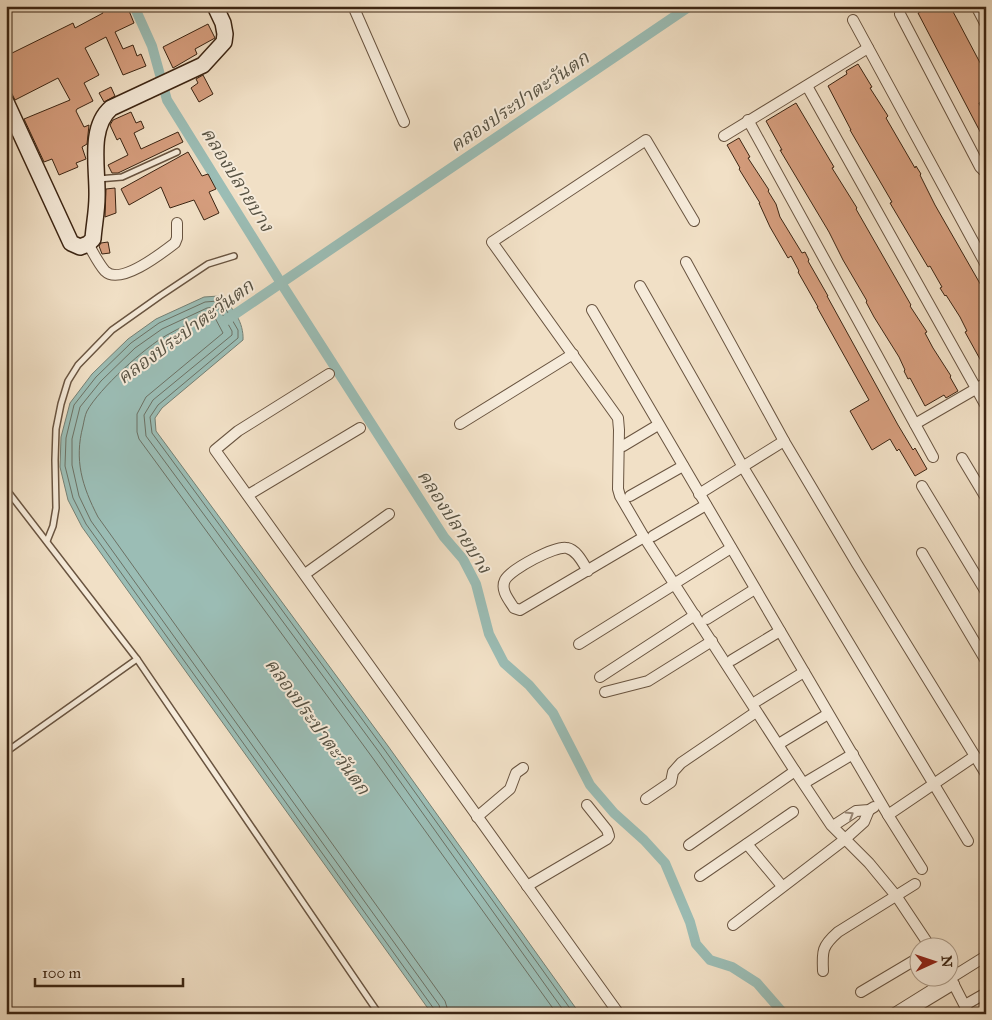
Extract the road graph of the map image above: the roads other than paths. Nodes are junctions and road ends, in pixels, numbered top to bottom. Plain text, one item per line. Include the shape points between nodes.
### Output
1 (215, 6) edge
2 (353, 6) edge
3 (976, 6) edge
4 (900, 14) dead end
5 (853, 20) dead end
6 (986, 25) edge
7 (868, 48) junction
8 (807, 86) junction
9 (6, 102) edge
10 (402, 118) dead end
11 (748, 120) junction
12 (724, 136) dead end
13 (177, 152) dead end
14 (986, 173) edge
15 (96, 179) junction
16 (694, 221) dead end
17 (177, 223) dead end
18 (88, 244) junction
19 (234, 256) dead end
20 (686, 262) dead end
21 (986, 265) edge
22 (640, 286) dead end
23 (592, 310) dead end
24 (573, 354) junction
25 (329, 374) dead end
26 (986, 384) edge
27 (976, 389) junction
28 (986, 406) edge
29 (460, 424) dead end
30 (915, 424) junction
31 (658, 425) junction
32 (360, 428) dead end
33 (784, 441) junction
34 (623, 446) dead end
35 (933, 457) dead end
36 (962, 458) dead end
37 (682, 466) junction
38 (743, 467) junction
39 (922, 486) dead end
40 (6, 489) edge
41 (699, 494) junction
42 (248, 495) junction
43 (630, 496) dead end
44 (986, 498) edge
45 (706, 505) junction
46 (389, 514) dead end
47 (648, 536) junction
48 (47, 540) junction
49 (731, 548) junction
50 (922, 553) dead end
51 (588, 571) junction
52 (304, 574) junction
53 (676, 583) junction
54 (755, 589) junction
55 (986, 592) edge
56 (695, 615) junction
57 (707, 619) dead end
58 (780, 631) junction
59 (712, 641) junction
60 (579, 644) dead end
61 (137, 658) junction
62 (732, 660) dead end
63 (986, 661) edge
64 (804, 672) junction
65 (600, 677) dead end
66 (605, 692) dead end
67 (756, 706) junction
68 (828, 714) junction
69 (782, 742) dead end
70 (6, 752) edge
71 (852, 754) junction
72 (975, 756) junction
73 (523, 768) dead end
74 (795, 771) junction
75 (986, 774) edge
76 (806, 782) dead end
77 (933, 785) junction
78 (646, 799) dead end
79 (881, 803) junction
80 (587, 805) dead end
81 (869, 810) junction
82 (794, 812) dead end
83 (888, 815) junction
84 (477, 817) junction
85 (833, 826) junction
86 (844, 840) junction
87 (968, 842) dead end
88 (748, 844) junction
89 (690, 845) dead end
90 (922, 870) dead end
91 (700, 876) dead end
92 (915, 884) dead end
93 (527, 886) junction
94 (782, 886) junction
95 (897, 897) junction
96 (733, 925) dead end
97 (924, 938) edge
98 (986, 956) edge
99 (910, 963) edge
100 (823, 971) dead end
101 (960, 973) edge
102 (936, 988) edge
103 (939, 988) edge
104 (956, 988) edge
105 (861, 992) dead end
106 (986, 993) edge
107 (967, 1009) edge
108 (379, 1014) edge
109 (619, 1014) edge
110 (893, 1014) edge
111 (905, 1014) edge

1 - 15 street via 224,29 224,42 203,65 104,114 98,125
2 - 10 street
3 - 6 street
4 - 14 street
5 - 7 street
7 - 8 street
7 - 21 street
8 - 11 street
8 - 27 street
9 - 18 street via 71,243 80,247
11 - 12 street
11 - 30 street
13 - 15 lane via 122,177
15 - 18 street via 93,239
16 - 24 street via 646,140 492,242
17 - 18 street via 175,243 124,274 106,272
19 - 48 lane via 208,264 160,296 112,330 78,365 68,382 56,430 56,508
20 - 33 street
22 - 38 street
23 - 31 street
24 - 29 street
24 - 47 street via 618,418 618,489
25 - 42 street via 238,431 215,450
26 - 27 street
27 - 28 street
27 - 30 street
30 - 35 street
31 - 34 street
31 - 37 street
32 - 42 street
33 - 38 street
33 - 72 street
36 - 44 street
37 - 41 street
37 - 43 street
38 - 41 street
38 - 77 street
39 - 55 street
40 - 48 lane
41 - 45 street
42 - 52 street
45 - 47 street
45 - 49 street
46 - 52 street
47 - 51 street
47 - 53 street
48 - 61 lane
49 - 53 street
49 - 54 street
50 - 63 street
51 - 51 street via 574,552 565,547 558,548 510,575 505,580 505,594 514,608 520,610
52 - 84 street
53 - 56 street
53 - 60 street
54 - 57 street
54 - 58 street
56 - 59 street
56 - 65 street
58 - 62 street
58 - 64 street
59 - 66 street via 648,681
59 - 67 street
61 - 70 lane
61 - 108 lane
64 - 67 street
64 - 68 street
67 - 74 street
67 - 78 street via 681,763 673,772 671,782
68 - 69 street
68 - 71 street
71 - 76 street
71 - 79 street
72 - 75 street
72 - 77 street
73 - 84 street via 516,773 510,789
74 - 85 street
74 - 89 street
77 - 83 street
77 - 87 street
79 - 81 street
79 - 83 street
80 - 93 street via 607,830 607,839
85 -> 81 street via 856,811
81 - 86 street via 864,822
82 - 88 street
83 - 90 street
84 - 93 street
85 - 86 street
86 - 94 street
86 - 95 street via 869,863
88 - 91 street
88 - 94 street
92 - 95 street
93 - 109 street
94 - 96 street
95 - 97 street
95 - 100 street via 828,941 822,952
98 - 101 street
99 - 105 street
102 - 110 street
103 - 111 street
104 - 107 street
106 - 107 street

